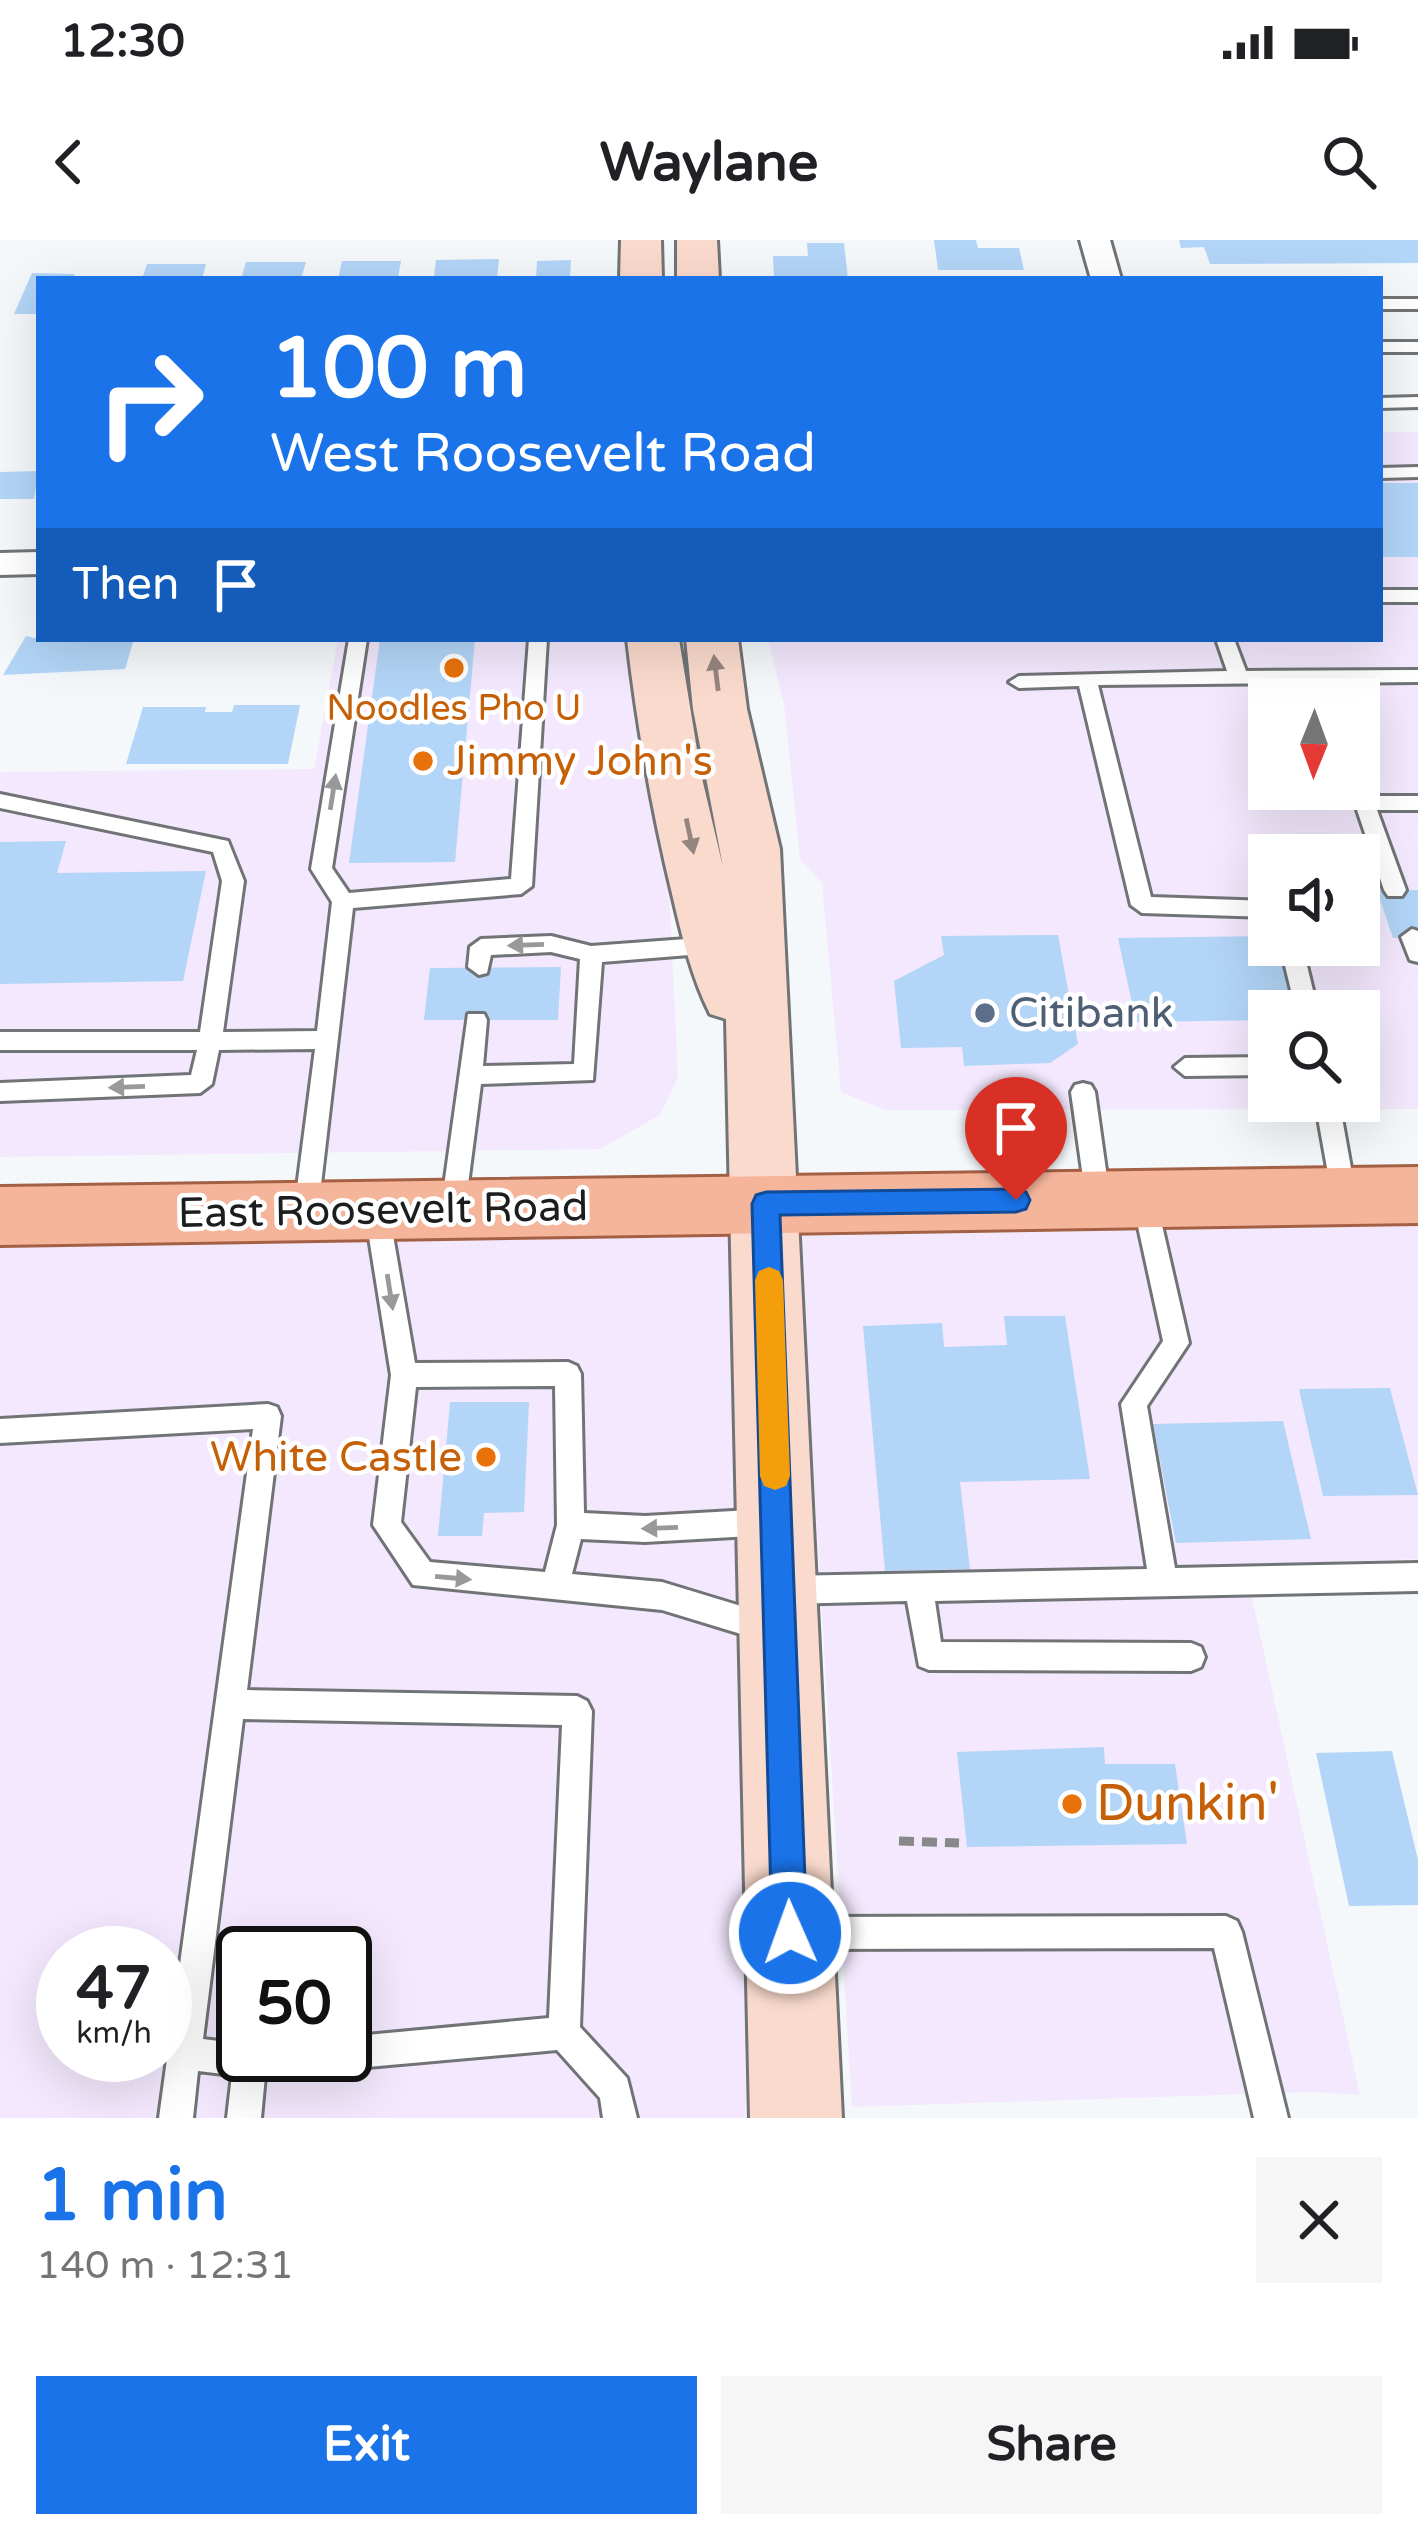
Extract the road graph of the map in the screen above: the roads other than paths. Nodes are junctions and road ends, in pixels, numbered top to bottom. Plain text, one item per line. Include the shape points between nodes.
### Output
1 (641, 240) edge
2 (697, 240) edge
3 (1094, 240) edge
4 (641, 276) edge
5 (698, 276) edge
6 (1105, 276) edge
7 (1383, 304) edge
8 (1418, 304) edge
9 (1383, 346) edge
10 (1418, 346) edge
11 (1418, 402) edge
12 (1383, 403) edge
13 (1418, 472) edge
14 (1383, 473) edge
15 (36, 563) edge
16 (0, 564) edge
17 (1383, 596) edge
18 (1418, 596) edge
19 (358, 642) edge
20 (538, 642) edge
21 (653, 642) edge
22 (712, 642) edge
23 (1226, 642) edge
24 (1418, 676) edge
25 (1238, 677) junction
26 (1320, 677) joint
27 (1088, 679) junction
28 (1019, 682) dead end
29 (1380, 798) edge
30 (0, 801) edge
31 (1418, 803) edge
32 (1367, 810) edge
33 (1395, 890) dead end
34 (343, 901) junction
35 (1248, 908) edge
36 (714, 945) junction
37 (591, 954) junction
38 (479, 968) dead end
39 (476, 1020) dead end
40 (327, 1040) junction
41 (0, 1041) edge
42 (209, 1041) junction
43 (1185, 1066) dead end
44 (1248, 1066) edge
45 (471, 1075) junction
46 (760, 1080) junction
47 (0, 1091) edge
48 (1083, 1092) dead end
49 (1331, 1122) edge
50 (1418, 1195) edge
51 (1344, 1196) junction
52 (1121, 1199) junction
53 (766, 1204) junction
54 (453, 1208) junction
55 (376, 1209) junction
56 (306, 1211) junction
57 (0, 1216) edge
58 (404, 1375) junction
59 (0, 1431) edge
60 (571, 1525) junction
61 (1418, 1577) edge
62 (778, 1581) junction
63 (1162, 1583) junction
64 (554, 1586) junction
65 (919, 1587) junction
66 (1191, 1658) dead end
67 (230, 1704) junction
68 (790, 1933) junction
69 (192, 1992) edge
70 (564, 2033) junction
71 (372, 2051) edge
72 (180, 2082) edge
73 (248, 2082) edge
74 (176, 2118) edge
75 (244, 2118) edge
76 (620, 2118) edge
77 (796, 2118) edge
78 (1271, 2118) edge

1 - 4 street
2 - 5 street
3 - 6 street
7 - 8 lane
9 - 10 lane
11 - 12 lane
13 - 14 lane
15 - 16 street
17 - 18 lane
34 -> 19 lane via 321,868
20 - 34 lane via 520,886
21 -> 36 street
46 -> 22 street via 751,849
23 - 25 lane
24 - 26 lane
25 - 26 lane
25 - 27 lane
27 - 28 lane
27 - 35 lane via 1142,905
29 - 31 lane
30 - 42 lane via 221,846 233,880
32 - 33 lane
34 - 40 lane
36 - 37 lane
36 - 46 street
37 -> 38 lane via 551,944 481,946
37 - 45 lane via 585,1072
39 - 45 lane
40 - 42 lane
40 - 56 lane
41 - 42 lane
42 -> 47 lane via 200,1084
43 - 44 lane
45 - 54 lane
46 - 53 street
48 - 52 lane
49 - 51 lane
50 - 51 main road, East Roosevelt Road
51 - 52 main road, East Roosevelt Road
52 - 53 main road, East Roosevelt Road
52 - 63 lane via 1176,1343 1134,1405
53 - 54 main road, East Roosevelt Road
53 - 62 street
54 - 55 main road, East Roosevelt Road
55 - 56 main road, East Roosevelt Road
55 -> 58 lane
56 - 57 main road, East Roosevelt Road
58 - 60 lane via 568,1374
58 -> 64 lane via 387,1526 423,1575
59 - 67 lane via 268,1416
62 -> 60 lane via 645,1529
60 - 64 lane
61 - 63 lane
62 - 64 lane via 662,1597
62 - 65 lane
62 - 68 street
63 - 65 lane
65 - 66 lane via 929,1656
67 - 69 lane
67 - 70 lane via 577,1712
68 - 77 street
68 - 78 lane via 1226,1932
70 - 71 lane
70 - 76 lane via 615,2090
72 - 74 lane
73 - 75 lane

